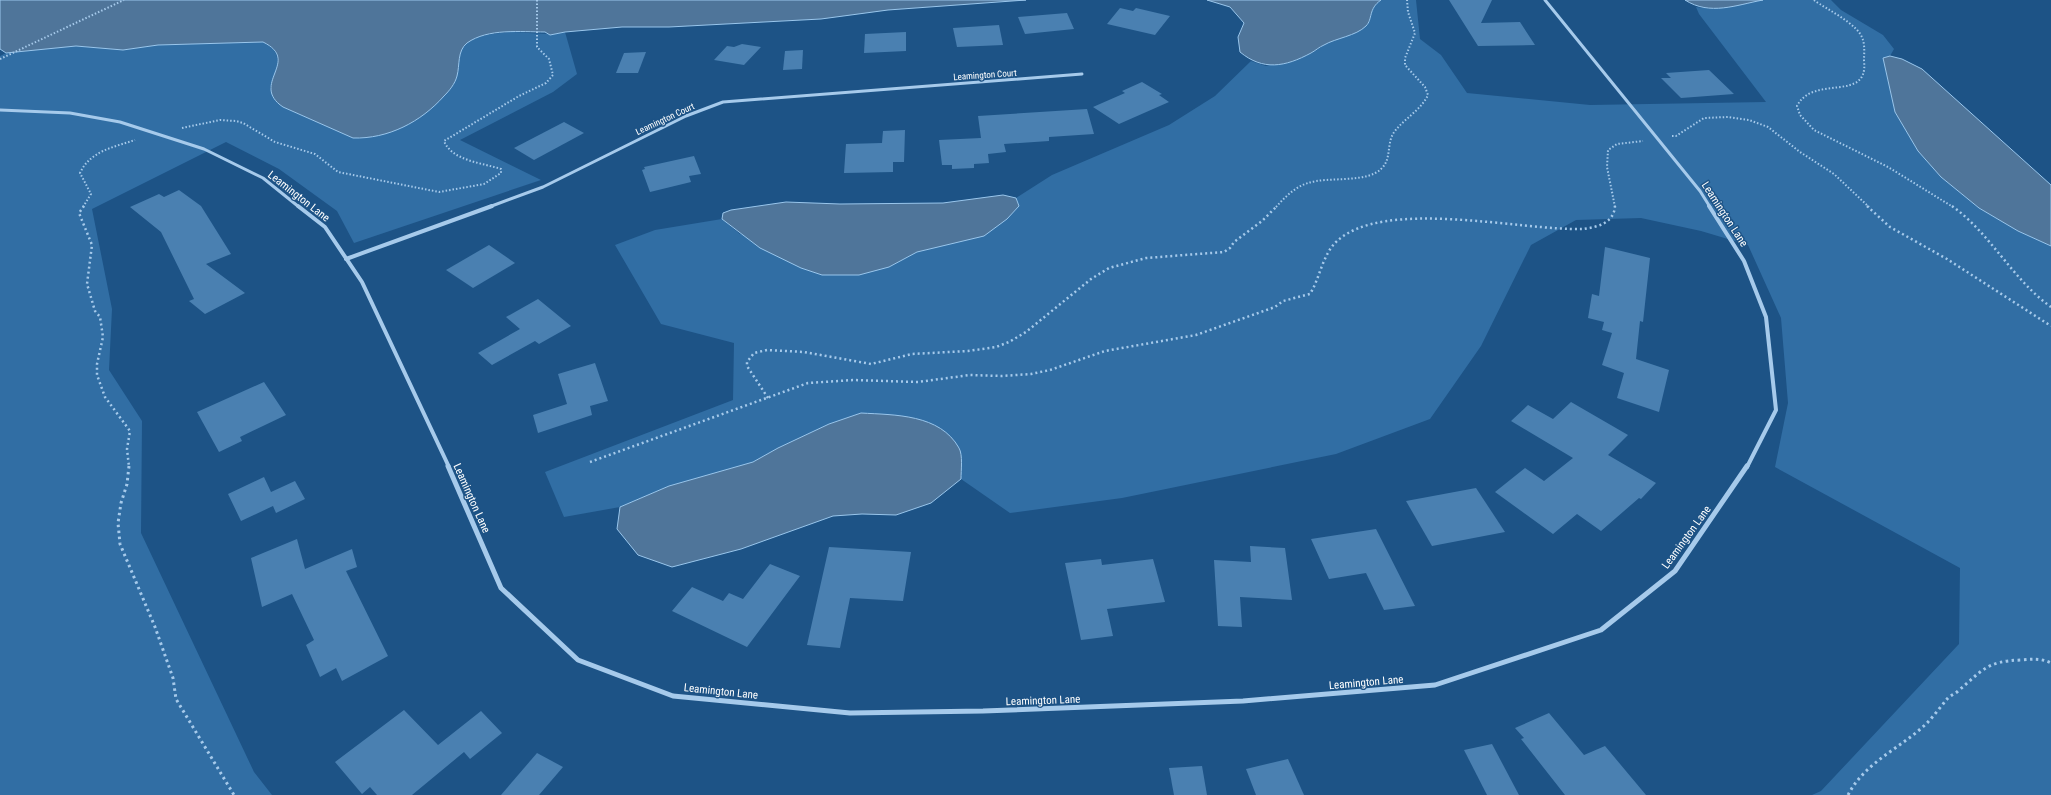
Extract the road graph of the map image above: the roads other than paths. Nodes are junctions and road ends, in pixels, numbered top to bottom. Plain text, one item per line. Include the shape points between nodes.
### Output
1 (1545, 0) edge
2 (1082, 74) dead end
3 (0, 110) edge
4 (346, 259) junction

1 - 4 street, Leamington Lane via 1700,190 1744,261 1766,317 1776,410 1745,470 1675,571 1601,630 1435,685 1244,701 850,714 673,696 578,660 501,588 450,470 362,282
2 - 4 street, Leamington Court via 723,102 686,116 543,187
3 - 4 street, Leamington Lane via 70,113 120,122 204,149 263,178 325,227

